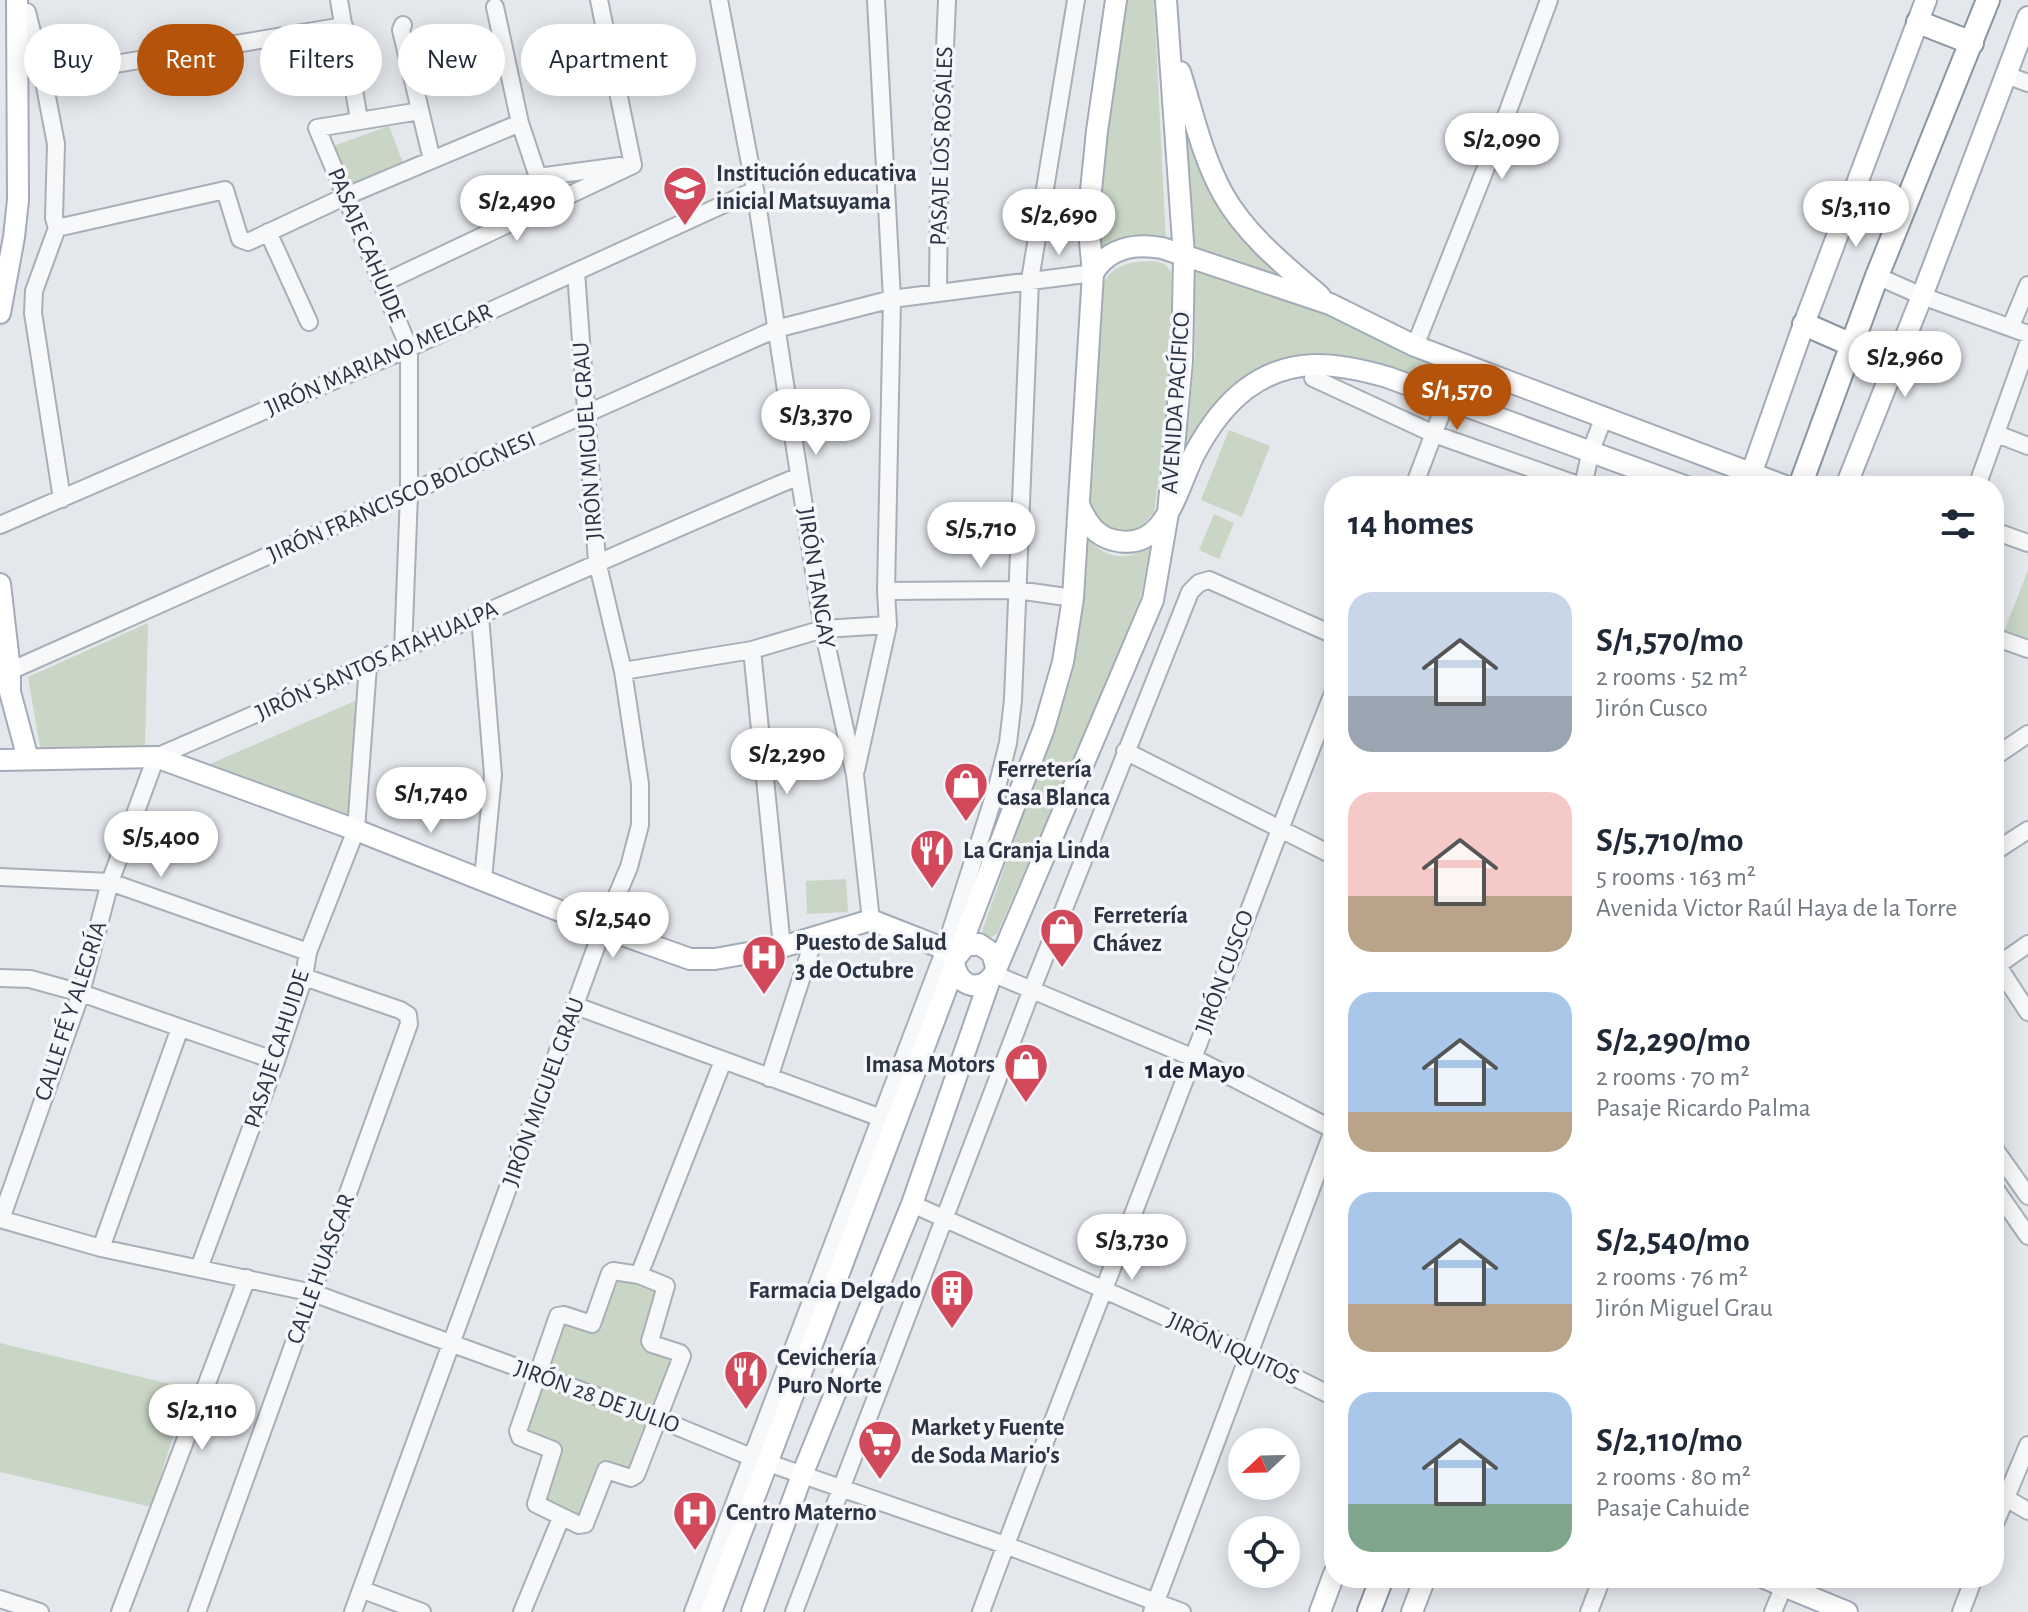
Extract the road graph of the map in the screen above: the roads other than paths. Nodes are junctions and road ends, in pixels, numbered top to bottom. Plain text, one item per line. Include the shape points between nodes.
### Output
1 (339, 0) edge
2 (599, 0) edge
3 (719, 0) edge
4 (876, 0) edge
5 (947, 0) edge
6 (1076, 0) edge
7 (1116, 0) edge
8 (1166, 0) edge
9 (1549, 0) edge
10 (1926, 0) edge
11 (1988, 0) edge
12 (495, 7) dead end
13 (17, 9) edge
14 (2028, 17) edge
15 (1918, 22) junction
16 (30, 24) edge
17 (344, 24) edge
18 (260, 40) edge
19 (1169, 40) junction
20 (1972, 43) junction
21 (121, 63) edge
22 (2006, 75) junction
23 (2028, 83) edge
24 (47, 96) edge
25 (355, 96) edge
26 (416, 96) edge
27 (420, 111) junction
28 (359, 120) junction
29 (520, 123) junction
30 (432, 160) junction
31 (633, 165) junction
32 (755, 190) junction
33 (344, 197) junction
34 (57, 228) junction
35 (268, 232) junction
36 (1184, 256) junction
37 (576, 272) junction
38 (1093, 273) junction
39 (1877, 276) junction
40 (1030, 280) junction
41 (383, 283) junction
42 (2028, 285) edge
43 (938, 291) junction
44 (1922, 296) junction
45 (892, 299) junction
46 (1330, 304) junction
47 (0, 313) edge
48 (309, 322) dead end
49 (1804, 324) junction
50 (2011, 326) junction
51 (776, 329) junction
52 (2028, 334) edge
53 (2028, 344) edge
54 (1852, 345) junction
55 (1415, 346) junction
56 (409, 348) junction
57 (1460, 364) junction
58 (1313, 378) dead end
59 (1448, 398) junction
60 (585, 416) junction
61 (1604, 417) junction
62 (1434, 434) junction
63 (1997, 434) junction
64 (2028, 446) edge
65 (1591, 450) junction
66 (799, 476) junction
67 (1418, 476) edge
68 (1554, 476) edge
69 (1584, 476) edge
70 (1658, 476) edge
71 (1742, 476) edge
72 (1750, 476) edge
73 (1804, 476) edge
74 (1850, 476) edge
75 (1981, 476) edge
76 (409, 494) junction
77 (62, 499) junction
78 (1080, 507) junction
79 (1168, 513) junction
80 (0, 525) edge
81 (2004, 535) edge
82 (2028, 543) edge
83 (597, 561) junction
84 (0, 584) edge
85 (1017, 590) junction
86 (886, 591) junction
87 (1073, 598) junction
88 (480, 616) junction
89 (888, 625) junction
90 (823, 629) junction
91 (1324, 631) edge
92 (2004, 641) edge
93 (4, 649) edge
94 (2028, 649) edge
95 (752, 650) junction
96 (403, 651) junction
97 (368, 666) junction
98 (623, 671) junction
99 (10, 682) junction
100 (0, 713) edge
101 (1324, 716) edge
102 (2028, 734) edge
103 (2004, 750) edge
104 (1125, 751) junction
105 (156, 757) junction
106 (28, 759) junction
107 (0, 760) edge
108 (855, 775) junction
109 (1279, 826) junction
110 (356, 830) junction
111 (2028, 830) edge
112 (2004, 846) edge
113 (1324, 851) edge
114 (0, 877) edge
115 (483, 879) junction
116 (110, 882) junction
117 (871, 920) junction
118 (603, 928) junction
119 (815, 936) junction
120 (2028, 944) edge
121 (782, 947) junction
122 (308, 952) junction
123 (953, 956) junction
124 (2004, 958) edge
125 (993, 973) junction
126 (2004, 975) edge
127 (304, 977) junction
128 (0, 978) edge
129 (1032, 989) junction
130 (81, 993) junction
131 (576, 1006) junction
132 (2028, 1012) edge
133 (180, 1028) junction
134 (1194, 1058) junction
135 (276, 1061) junction
136 (723, 1061) junction
137 (769, 1078) junction
138 (888, 1121) junction
139 (1324, 1124) edge
140 (1324, 1155) edge
141 (2004, 1160) edge
142 (2025, 1186) edge
143 (2004, 1191) edge
144 (2004, 1202) edge
145 (912, 1204) junction
146 (0, 1219) edge
147 (945, 1220) junction
148 (2028, 1236) edge
149 (101, 1248) junction
150 (199, 1268) junction
151 (639, 1275) junction
152 (247, 1278) junction
153 (1102, 1290) junction
154 (313, 1293) junction
155 (452, 1342) junction
156 (1248, 1354) junction
157 (538, 1375) junction
158 (1324, 1392) edge
159 (659, 1419) junction
160 (2028, 1445) edge
161 (759, 1460) junction
162 (802, 1475) junction
163 (2004, 1487) edge
164 (842, 1489) junction
165 (2004, 1496) edge
166 (2028, 1511) edge
167 (561, 1518) junction
168 (1005, 1545) junction
169 (1329, 1588) edge
170 (1378, 1588) edge
171 (1421, 1588) edge
172 (1598, 1588) edge
173 (1777, 1588) edge
174 (1794, 1588) edge
175 (1970, 1588) edge
176 (363, 1590) junction
177 (0, 1599) edge
178 (1154, 1607) edge
179 (40, 1612) edge
180 (120, 1612) edge
181 (197, 1612) edge
182 (353, 1612) edge
183 (422, 1612) edge
184 (522, 1612) edge
185 (693, 1612) edge
186 (711, 1612) edge
187 (752, 1612) edge
188 (794, 1612) edge
189 (981, 1612) edge
190 (1182, 1612) edge
191 (1320, 1612) edge
192 (1369, 1612) edge
193 (1412, 1612) edge
194 (1589, 1612) edge
195 (1773, 1612) edge
196 (1847, 1612) edge
197 (1961, 1612) edge

1 - 17 street
2 - 31 street
3 - 32 street, JIRÓN TANGAY
4 - 45 street
5 - 43 street, PASAJE LOS ROSALES
6 - 40 street
7 - 38 main road via 1088,220
8 - 19 main road, AVENIDA PACÍFICO
9 - 55 street
10 - 15 main road
11 - 20 highway
12 - 29 street
13 - 16 street via 27,12
13 - 47 main road via 18,200
14 - 22 main road
15 - 20 highway
15 - 49 main road
18 - 21 street
19 - 36 main road, AVENIDA PACÍFICO
19 - 46 main road via 1203,150 1223,195 1253,236
20 - 39 highway
22 - 23 street
22 - 44 main road
24 - 34 street via 56,144
25 - 28 street
26 - 27 street
27 - 28 street
27 - 30 street
28 - 33 street, PASAJE CAHUIDE via 317,128
29 - 30 street
29 - 31 street via 538,177
30 - 33 street
31 - 41 street
32 - 37 street, JIRÓN MARIANO MELGAR
32 - 51 street, JIRÓN TANGAY
33 - 35 street
33 - 41 street, PASAJE CAHUIDE
34 - 35 street via 225,190 240,239 248,242
34 - 77 street via 34,291 33,313
35 - 48 street
36 - 38 main road via 1146,245 1129,247
36 - 46 main road
36 - 79 main road, AVENIDA PACÍFICO via 1182,361
37 - 56 street, JIRÓN MARIANO MELGAR
37 - 60 street, JIRÓN MIGUEL GRAU
38 - 40 street, JIRÓN FRANCISCO BOLOGNESI
38 - 78 main road
39 - 44 street
39 - 54 highway
40 - 43 street, JIRÓN FRANCISCO BOLOGNESI
40 - 85 street
41 - 56 street, PASAJE CAHUIDE
42 - 50 street
43 - 45 street, JIRÓN FRANCISCO BOLOGNESI
44 - 50 street
44 - 74 main road
45 - 51 street, JIRÓN FRANCISCO BOLOGNESI
45 - 86 street
46 - 55 main road
49 - 54 highway
49 - 72 main road
50 - 52 street
51 - 60 street, JIRÓN FRANCISCO BOLOGNESI
51 - 66 street, JIRÓN TANGAY
53 - 63 street
54 - 73 highway
55 - 57 main road
56 - 76 street, PASAJE CAHUIDE
56 - 77 street, JIRÓN MARIANO MELGAR
57 - 59 street
57 - 61 main road
58 - 62 street
59 - 62 street
59 - 65 main road, AVENIDA PACÍFICO
59 - 79 main road, AVENIDA PACÍFICO via 1346,366 1315,363 1274,372 1246,389 1218,417 1195,452
60 - 76 street, JIRÓN FRANCISCO BOLOGNESI
60 - 83 street, JIRÓN MIGUEL GRAU
61 - 65 street
61 - 71 main road
62 - 67 street
62 - 68 street
63 - 64 street
63 - 75 street
65 - 69 street
65 - 70 main road, AVENIDA PACÍFICO
66 - 83 street, JIRÓN SANTOS ATAHUALPA
66 - 90 street, JIRÓN TANGAY
76 - 96 street, PASAJE CAHUIDE
76 - 99 street, JIRÓN FRANCISCO BOLOGNESI
77 - 80 street, JIRÓN MARIANO MELGAR
78 - 79 main road via 1095,532 1122,542 1150,536
78 - 87 main road
79 - 125 main road via 1153,600
81 - 82 street
83 - 88 street, JIRÓN SANTOS ATAHUALPA
83 - 98 street, JIRÓN MIGUEL GRAU
84 - 93 main road
85 - 86 street
85 - 87 street
85 - 123 street via 1008,743
86 - 89 street
87 - 123 main road via 1063,662 1044,728
88 - 96 street, JIRÓN SANTOS ATAHUALPA
88 - 115 street via 493,775
89 - 90 street
89 - 108 street
90 - 95 street
90 - 108 street, JIRÓN TANGAY
91 - 104 street via 1209,580 1199,583 1190,592
92 - 94 street
93 - 99 main road
95 - 98 street
95 - 121 street
96 - 97 street, JIRÓN SANTOS ATAHUALPA
97 - 105 street, JIRÓN SANTOS ATAHUALPA
97 - 110 street, PASAJE CAHUIDE
98 - 118 street, JIRÓN MIGUEL GRAU via 640,784 640,825
99 - 100 main road
99 - 106 main road
101 - 109 street, JIRÓN CUSCO
102 - 103 street
104 - 109 street
104 - 129 street
105 - 106 main road
105 - 110 main road
105 - 116 street, CALLE FÉ Y ALEGRÍA
106 - 107 main road
108 - 117 street, JIRÓN TANGAY
109 - 113 street
109 - 134 street, JIRÓN CUSCO
110 - 115 main road
110 - 122 street, PASAJE CAHUIDE
111 - 112 street
114 - 116 street
115 - 118 main road
116 - 122 street
116 - 130 street, CALLE FÉ Y ALEGRÍA
117 - 119 main road
117 - 123 main road
118 - 121 main road via 690,959
118 - 131 street, JIRÓN MIGUEL GRAU
119 - 121 main road
119 - 137 street
120 - 124 street
122 - 127 street, PASAJE CAHUIDE
123 - 125 main road via 960,980 972,986
123 - 125 main road via 972,944 986,947 992,953
123 - 138 main road
125 - 129 street
125 - 145 main road
126 - 132 street
127 - 135 street, PASAJE CAHUIDE
127 - 154 street, CALLE HUASCAR via 400,1010 408,1015 409,1024
128 - 130 street via 30,979
129 - 134 street
129 - 147 street
130 - 133 street
130 - 146 street, CALLE FÉ Y ALEGRÍA
131 - 136 street
131 - 155 street, JIRÓN MIGUEL GRAU
133 - 135 street
133 - 149 street
134 - 139 street
134 - 153 street, JIRÓN CUSCO
135 - 150 street, PASAJE CAHUIDE
136 - 137 street
136 - 151 street
137 - 138 street
138 - 161 main road
140 - 156 street
141 - 142 street
142 - 143 street
144 - 148 street
145 - 147 street, JIRÓN IQUITOS
145 - 162 main road
146 - 149 street, JIRÓN 28 DE JULIO
147 - 153 street, JIRÓN IQUITOS
147 - 164 street
149 - 150 street, JIRÓN 28 DE JULIO
150 - 152 street, JIRÓN 28 DE JULIO
151 - 157 street via 613,1271 592,1324 558,1316
151 - 159 street via 666,1286 650,1341 682,1356
152 - 154 street, JIRÓN 28 DE JULIO
152 - 180 street
153 - 156 street, JIRÓN IQUITOS
153 - 168 street, JIRÓN CUSCO
154 - 155 street, JIRÓN 28 DE JULIO
154 - 181 street, CALLE HUASCAR
155 - 157 street, JIRÓN 28 DE JULIO
155 - 176 street, JIRÓN MIGUEL GRAU
156 - 158 street, JIRÓN IQUITOS
156 - 178 street
157 - 159 street, JIRÓN 28 DE JULIO
157 - 167 street via 518,1431 520,1437 553,1450 535,1500
159 - 161 street, JIRÓN 28 DE JULIO
159 - 167 street via 634,1477 606,1470 585,1524
160 - 163 street
161 - 162 street, JIRÓN 28 DE JULIO
161 - 185 street
161 - 186 main road
162 - 164 street, JIRÓN 28 DE JULIO
162 - 187 main road
164 - 168 street, JIRÓN 28 DE JULIO
164 - 188 street
165 - 166 street
167 - 184 street
168 - 178 street, JIRÓN 28 DE JULIO
168 - 189 street, JIRÓN CUSCO
169 - 191 main road
170 - 192 highway
171 - 193 main road
172 - 194 street
173 - 195 street
174 - 196 main road
175 - 197 street
176 - 182 street, JIRÓN MIGUEL GRAU
176 - 183 street
177 - 179 street
178 - 190 street, JIRÓN 28 DE JULIO

